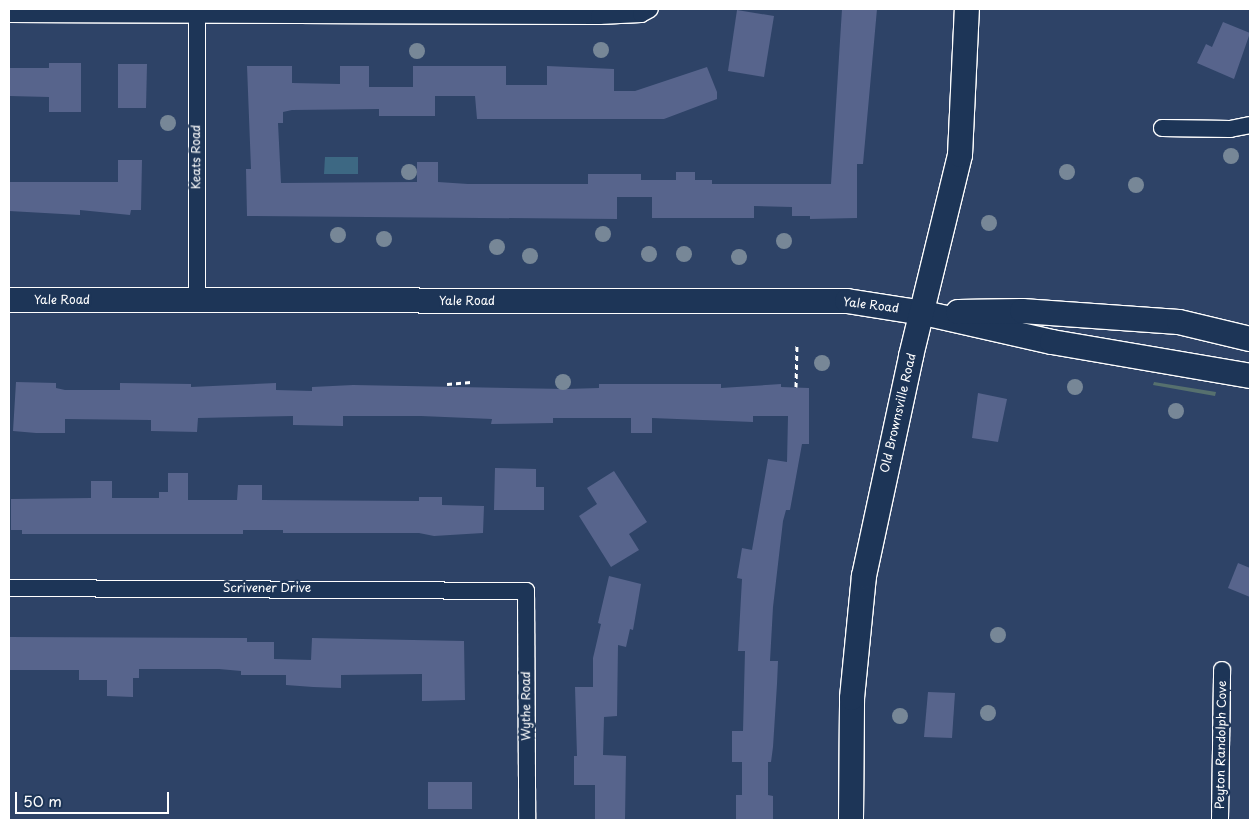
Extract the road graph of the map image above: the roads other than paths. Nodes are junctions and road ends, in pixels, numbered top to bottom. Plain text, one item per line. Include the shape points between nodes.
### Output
1 (650, 9) edge
2 (967, 9) edge
3 (9, 14) edge
4 (197, 15) junction
5 (1250, 125) edge
6 (1162, 128) dead end
7 (9, 300) edge
8 (197, 300) junction
9 (924, 313) junction
10 (1250, 339) edge
11 (1250, 376) edge
12 (9, 588) edge
13 (526, 591) joint
14 (1222, 670) dead end
15 (527, 820) edge
16 (851, 820) edge
17 (1220, 820) edge

1 - 4 street via 641,14 599,16
2 - 9 main road, Old Brownsville Road via 960,155
3 - 4 street
4 - 8 street, Keats Road
5 - 6 street via 1230,129
7 - 8 main road, Yale Road
8 - 9 main road, Yale Road via 802,300 868,303
9 - 10 main road, Yale Road via 1022,311 1179,322
9 - 11 main road, Yale Road via 1052,342
9 - 16 main road, Old Brownsville Road via 884,475 863,584 852,698
12 - 13 street, Scrivener Drive
13 - 15 street, Wythe Road
14 - 17 street, Peyton Randolph Cove

